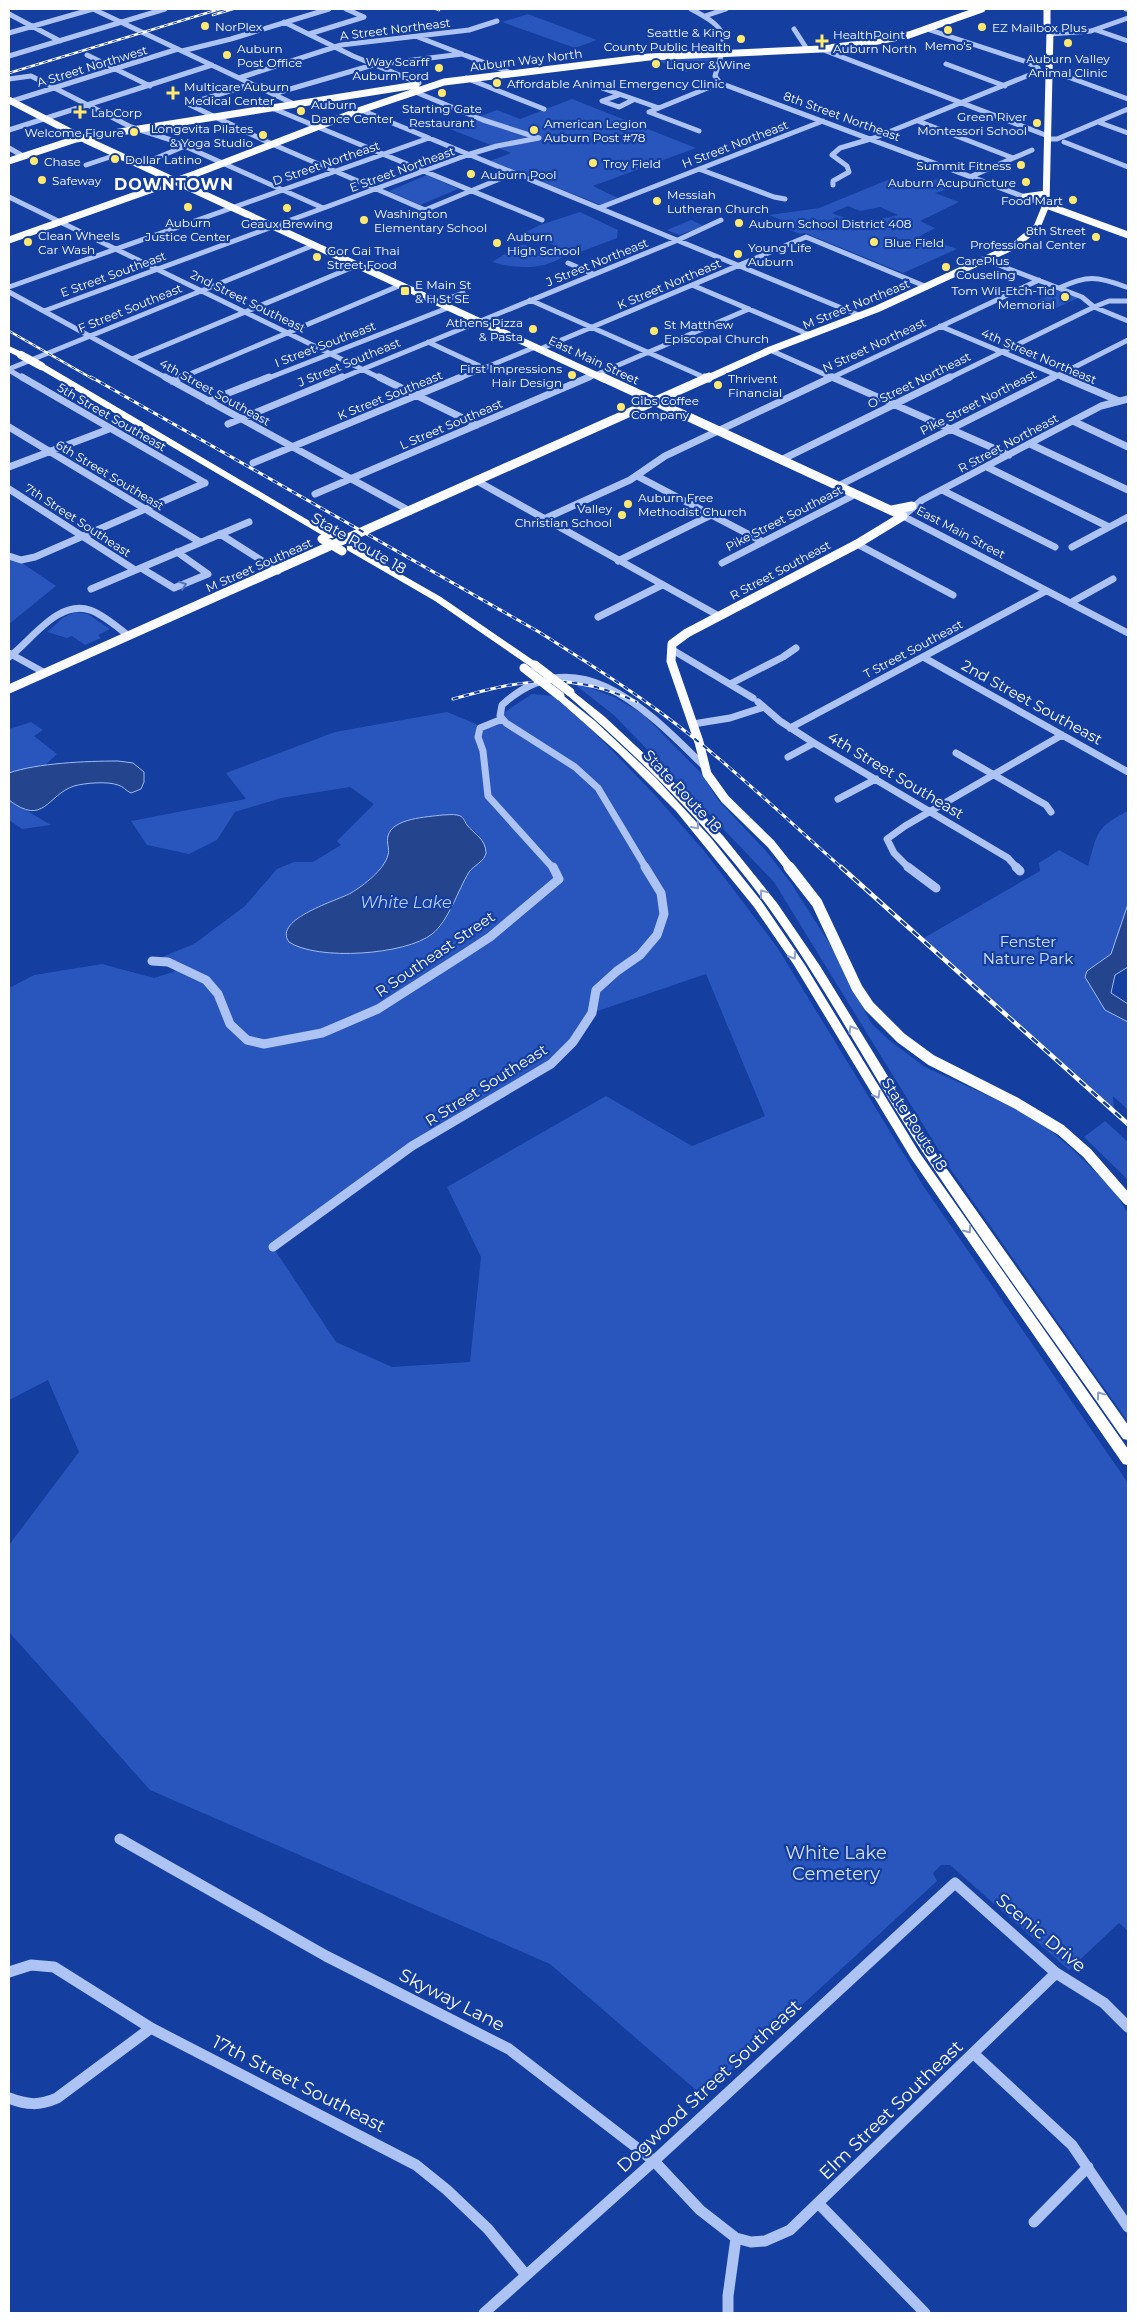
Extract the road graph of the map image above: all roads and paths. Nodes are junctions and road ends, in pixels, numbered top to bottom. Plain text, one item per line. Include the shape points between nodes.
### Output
1 (93, 9) edge
2 (166, 9) edge
3 (329, 9) edge
4 (346, 9) edge
5 (691, 9) edge
6 (726, 9) edge
7 (982, 9) edge
8 (1051, 10) edge
9 (9, 14) edge
10 (705, 16) junction
11 (1128, 18) edge
12 (497, 21) dead end
13 (122, 22) junction
14 (284, 22) junction
15 (31, 27) junction
16 (794, 29) dead end
17 (927, 29) junction
18 (1096, 30) junction
19 (1050, 32) junction
20 (9, 33) edge
21 (309, 34) junction
22 (415, 36) junction
23 (60, 41) junction
24 (1128, 41) edge
25 (333, 47) junction
26 (807, 49) junction
27 (821, 49) junction
28 (180, 50) junction
29 (462, 54) junction
30 (723, 54) junction
31 (88, 55) dead end
32 (9, 56) edge
33 (946, 64) dead end
34 (212, 65) junction
35 (373, 65) junction
36 (116, 68) junction
37 (1049, 70) junction
38 (511, 73) junction
39 (239, 78) junction
40 (466, 78) junction
41 (9, 79) edge
42 (454, 80) junction
43 (419, 83) junction
44 (720, 83) junction
45 (252, 84) junction
46 (150, 86) junction
47 (1005, 86) junction
48 (54, 88) junction
49 (602, 88) dead end
50 (413, 91) junction
51 (273, 94) junction
52 (405, 94) junction
53 (619, 95) junction
54 (333, 98) junction
55 (1128, 99) edge
56 (634, 100) junction
57 (10, 101) edge
58 (311, 102) junction
59 (962, 103) junction
60 (294, 104) junction
61 (443, 104) junction
62 (88, 105) junction
63 (435, 106) junction
64 (272, 108) junction
65 (660, 108) junction
66 (544, 109) dead end
67 (1128, 109) edge
68 (361, 110) junction
69 (215, 117) junction
70 (45, 119) junction
71 (483, 120) junction
72 (918, 120) junction
73 (823, 121) junction
74 (1098, 122) junction
75 (162, 126) junction
76 (317, 126) junction
77 (9, 130) edge
78 (140, 130) junction
79 (699, 131) dead end
80 (156, 134) junction
81 (1128, 134) edge
82 (1048, 137) junction
83 (81, 138) junction
84 (429, 138) junction
85 (870, 138) junction
86 (1064, 142) dead end
87 (272, 144) junction
88 (185, 146) junction
89 (9, 148) edge
90 (1032, 150) dead end
91 (382, 154) junction
92 (470, 154) junction
93 (23, 156) junction
94 (113, 156) dead end
95 (1013, 158) junction
96 (9, 160) edge
97 (224, 163) junction
98 (86, 165) dead end
99 (140, 165) junction
100 (1128, 168) edge
101 (699, 169) junction
102 (334, 170) junction
103 (425, 171) junction
104 (514, 173) junction
105 (972, 176) junction
106 (174, 181) junction
107 (832, 185) dead end
108 (282, 189) junction
109 (376, 189) junction
110 (471, 191) junction
111 (1046, 194) junction
112 (9, 197) edge
113 (1025, 197) junction
114 (785, 199) dead end
115 (20, 203) junction
116 (1046, 205) junction
117 (9, 206) edge
118 (230, 207) junction
119 (323, 208) junction
120 (599, 208) junction
121 (1068, 213) junction
122 (1042, 217) junction
123 (542, 220) dead end
124 (721, 220) dead end
125 (56, 222) junction
126 (274, 226) junction
127 (1128, 234) edge
128 (9, 236) edge
129 (806, 238) joint
130 (9, 240) edge
131 (678, 240) junction
132 (314, 245) junction
133 (113, 249) junction
134 (986, 260) junction
135 (568, 263) dead end
136 (358, 265) junction
137 (739, 266) junction
138 (157, 269) junction
139 (593, 274) junction
140 (1039, 280) junction
141 (401, 285) junction
142 (692, 285) junction
143 (9, 287) edge
144 (927, 287) junction
145 (1126, 287) dead end
146 (1060, 288) junction
147 (202, 291) junction
148 (9, 292) edge
149 (463, 293) dead end
150 (530, 300) junction
151 (1128, 301) edge
152 (439, 302) junction
153 (450, 307) junction
154 (1094, 307) junction
155 (749, 309) junction
156 (44, 311) junction
157 (246, 312) junction
158 (861, 316) junction
159 (1128, 320) edge
160 (479, 321) junction
161 (940, 326) junction
162 (592, 327) junction
163 (288, 333) junction
164 (810, 335) junction
165 (91, 336) junction
166 (1128, 340) edge
167 (428, 342) junction
168 (538, 348) junction
169 (9, 349) edge
170 (770, 350) junction
171 (1001, 352) junction
172 (649, 353) junction
173 (331, 354) junction
174 (15, 356) edge
175 (132, 359) junction
176 (484, 368) junction
177 (9, 369) edge
178 (362, 369) junction
179 (596, 375) junction
180 (1055, 376) junction
181 (830, 377) junction
182 (709, 379) junction
183 (172, 381) junction
184 (417, 396) junction
185 (1128, 399) edge
186 (1118, 400) junction
187 (208, 401) junction
188 (656, 402) junction
189 (894, 404) junction
190 (1128, 405) edge
191 (241, 419) junction
192 (1073, 421) junction
193 (228, 424) dead end
194 (477, 425) junction
195 (9, 427) edge
196 (108, 428) junction
197 (951, 428) junction
198 (718, 431) junction
199 (1030, 444) junction
200 (293, 447) junction
201 (1128, 447) edge
202 (49, 451) junction
203 (1009, 455) junction
204 (781, 460) junction
205 (253, 463) dead end
206 (9, 467) edge
207 (987, 467) junction
208 (637, 476) junction
209 (350, 479) junction
210 (477, 481) junction
211 (838, 486) junction
212 (9, 489) edge
213 (942, 490) junction
214 (1128, 490) edge
215 (315, 494) dead end
216 (856, 494) junction
217 (912, 506) junction
218 (146, 509) junction
219 (891, 510) junction
220 (410, 511) junction
221 (711, 515) junction
222 (903, 516) junction
223 (1128, 517) edge
224 (544, 519) junction
225 (249, 522) dead end
226 (893, 523) junction
227 (1109, 527) junction
228 (220, 534) junction
229 (84, 536) junction
230 (200, 542) junction
231 (763, 542) junction
232 (857, 544) junction
233 (1055, 547) dead end
234 (1072, 547) dead end
235 (346, 549) junction
236 (177, 552) junction
237 (9, 556) edge
238 (618, 560) junction
239 (722, 562) dead end
240 (138, 569) junction
241 (278, 571) junction
242 (1113, 578) dead end
243 (662, 585) junction
244 (91, 589) dead end
245 (1046, 591) junction
246 (953, 595) dead end
247 (1070, 603) junction
248 (719, 616) junction
249 (598, 617) dead end
250 (1127, 630) edge
251 (129, 636) junction
252 (796, 648) dead end
253 (671, 649) junction
254 (10, 655) edge
255 (923, 657) junction
256 (45, 673) junction
257 (730, 684) junction
258 (9, 689) edge
259 (565, 694) junction
260 (758, 702) junction
261 (502, 719) junction
262 (693, 724) junction
263 (790, 728) junction
264 (1062, 735) junction
265 (814, 743) junction
266 (956, 753) dead end
267 (788, 757) dead end
268 (704, 766) junction
269 (1128, 772) edge
270 (994, 775) junction
271 (876, 779) junction
272 (838, 799) dead end
273 (930, 811) junction
274 (1051, 812) dead end
275 (1020, 871) dead end
276 (936, 888) dead end
277 (152, 961) dead end
278 (1128, 1200) edge
279 (273, 1247) dead end
280 (1128, 1434) edge
281 (1128, 1460) edge
282 (120, 1839) dead end
283 (955, 1883) joint
284 (29, 1964) joint
285 (9, 1972) edge
286 (1056, 1973) junction
287 (1128, 2027) edge
288 (151, 2028) junction
289 (974, 2054) junction
290 (9, 2098) edge
291 (654, 2161) junction
292 (1088, 2167) junction
293 (819, 2204) junction
294 (1034, 2222) dead end
295 (1128, 2227) edge
296 (736, 2238) junction
297 (526, 2275) junction
298 (484, 2313) edge
299 (728, 2313) edge
300 (925, 2313) edge

1 - 13 street
1 - 15 street
2 - 13 street
3 - 14 street, A Street Northwest
4 - 21 street via 364,17
5 - 10 street
6 - 10 street
7 - 17 main road, Auburn Way North
8 - 19 main road, M Street Northeast
9 - 15 street
10 - 30 street via 724,35
11 - 18 street
12 - 22 street, A Street Northeast via 469,30
13 - 23 street
13 - 28 street
14 - 21 street
14 - 28 street, A Street Northwest via 231,39
15 - 20 street
15 - 23 street
16 - 26 street
17 - 27 main road, Auburn Way North via 890,39
17 - 47 street via 1026,62 1039,70
18 - 19 street via 1074,34
18 - 24 street
19 - 37 main road, M Street Northeast
21 - 25 street
22 - 25 street, A Street Northeast
22 - 29 street
23 - 32 street
25 - 35 street
25 - 39 street, A Street Northeast
26 - 27 main road, Auburn Way North
26 - 30 main road, Auburn Way North
27 - 59 street
28 - 34 street
28 - 36 street, A Street Northwest
29 - 35 street
29 - 38 street
30 - 38 main road, Auburn Way North via 655,57
30 - 44 street via 715,76
31 - 36 street
33 - 47 street
34 - 39 street
34 - 46 street
35 - 43 street
35 - 51 street
36 - 46 street
36 - 48 street, A Street Northwest
37 - 55 street
37 - 82 main road, M Street Northeast
38 - 40 main road, Auburn Way North
39 - 45 street
40 - 42 main road, Auburn Way North
40 - 66 street
41 - 48 street via 25,75
42 - 43 main road
42 - 50 main road, Auburn Way North
43 - 54 main road
44 - 65 street
44 - 73 street, 8th Street Northeast
45 - 51 street
45 - 69 street via 188,104
46 - 62 street
47 - 59 street
48 - 57 street, A Street Northwest
48 - 62 street
49 - 53 street
50 - 52 main road, Auburn Way North
50 - 61 street
51 - 58 street
51 - 60 street
52 - 63 street
52 - 68 main road, Auburn Way North
53 - 56 street
53 - 56 street via 602,101 619,107
54 - 58 main road
54 - 68 main road
56 - 65 street
57 - 70 main road, East Main Street
58 - 60 main road
59 - 72 street
59 - 82 street
60 - 64 main road
61 - 63 street
61 - 71 street
62 - 70 street
62 - 78 street
63 - 71 street via 464,118
64 - 69 main road
64 - 76 street
65 - 79 street via 649,112
67 - 74 street
68 - 76 main road, Auburn Way North
68 - 84 street
69 - 75 main road
69 - 87 street
70 - 77 street
70 - 83 main road, East Main Street
71 - 92 street, E Street Northeast via 539,138
72 - 85 street
72 - 95 street
73 - 85 street, 8th Street Northeast
73 - 101 street, H Street Northeast
74 - 81 street
74 - 82 street via 1057,139
75 - 78 main road
75 - 80 main road via 155,130
76 - 87 main road, Auburn Way North
76 - 91 street
78 - 80 street
78 - 83 main road
80 - 88 street
82 - 111 main road, M Street Northeast
83 - 93 main road
83 - 99 main road, East Main Street
84 - 91 street, D Street Northeast
84 - 92 street
85 - 105 street, 8th Street Northeast
85 - 107 street via 835,150 832,155 847,166 849,172 833,181
86 - 100 street
87 - 97 main road, Auburn Way North
87 - 102 street
88 - 97 street
88 - 99 street
89 - 93 street
90 - 95 street
91 - 102 street, D Street Northeast
91 - 103 street
92 - 103 street, E Street Northeast
92 - 104 street
93 - 96 main road
94 - 98 street
95 - 105 street
97 - 106 main road, Auburn Way North
97 - 108 street
99 - 106 main road, East Main Street
101 - 114 street via 774,198
101 - 120 street, H Street Northeast
102 - 108 street, D Street Northeast
102 - 109 street
103 - 109 street, E Street Northeast
103 - 110 street
104 - 110 street
104 - 120 street
105 - 113 street, 8th Street Northeast
106 - 118 main road, East Main Street
106 - 125 main road, Auburn Way North
108 - 118 street, D Street Northeast
108 - 119 street
109 - 110 street via 425,210
109 - 119 street, E Street Northeast
110 - 123 street
111 - 113 main road
111 - 116 main road, M Street Northeast
112 - 115 street, 2nd Street Southeast
113 - 116 street, 8th Street Northeast
115 - 117 street
115 - 125 street, 2nd Street Southeast
116 - 121 main road, 8th Street Northeast
116 - 122 main road, M Street Northeast
118 - 126 main road, East Main Street
118 - 133 street, D Street Northeast
119 - 126 street, E Street Northeast
120 - 131 street
121 - 122 main road
121 - 127 main road, 8th Street Northeast
122 - 134 main road, M Street Northeast via 1028,237
124 - 131 street, J Street Northeast
125 - 128 main road
125 - 130 main road
125 - 133 street, 2nd Street Southeast
126 - 132 main road, East Main Street
126 - 138 street, E Street Southeast
129 - 137 street, K Street Northeast
129 - 144 street
131 - 137 street
131 - 139 street, J Street Northeast
132 - 136 main road, East Main Street
132 - 147 street, F Street Southeast
133 - 138 street, 2nd Street Southeast
133 - 143 street, D Street Northeast
134 - 140 street
134 - 144 main road, M Street Northeast
135 - 139 street
136 - 141 main road, East Main Street
136 - 157 street
137 - 142 street, K Street Northeast
137 - 158 street
138 - 147 street, 2nd Street Southeast
138 - 156 street, E Street Southeast
139 - 150 street, J Street Northeast
140 - 146 street
140 - 161 street, N Street Northeast
141 - 152 main road, East Main Street
141 - 163 street
142 - 155 street
142 - 162 street, K Street Northeast
144 - 158 main road, M Street Northeast
145 - 146 street via 1088,276
146 - 154 street via 1087,299
147 - 157 street, 2nd Street Southeast
147 - 165 street, F Street Southeast
148 - 156 street, 4th Street Southeast
149 - 152 street
150 - 160 street, J Street Northeast
150 - 162 street
151 - 154 street, O Street Northeast via 1109,301
152 - 153 main road, East Main Street
153 - 160 main road, East Main Street
153 - 173 street, I Street Southeast
154 - 159 street
154 - 171 street, O Street Northeast
155 - 164 street
155 - 172 street, L Street Southeast
156 - 165 street, 4th Street Southeast
157 - 163 street, 2nd Street Southeast
157 - 175 street
158 - 164 main road, M Street Northeast
160 - 167 street, J Street Southeast
160 - 168 main road, East Main Street
161 - 171 street, 4th Street Northeast
161 - 181 street, N Street Northeast
162 - 168 street, K Street Northeast
162 - 172 street
163 - 173 street, 2nd Street Southeast
163 - 183 street
164 - 170 main road, M Street Northeast
165 - 175 street, 4th Street Southeast
165 - 177 street, F Street Southeast
166 - 180 street, Pike Street Northeast
167 - 176 street
167 - 178 street, J Street Southeast
168 - 176 street, K Street Southeast
168 - 179 main road, East Main Street
169 - 174 highway, State Route 18
170 - 181 street
170 - 182 main road, M Street Northeast
171 - 180 street, 4th Street Northeast
171 - 189 street, O Street Northeast
172 - 179 street, L Street Southeast
172 - 182 street
173 - 178 street, 2nd Street Southeast
173 - 187 street, I Street Southeast
174 - 235 highway, State Route 18, bridge
175 - 183 street, 4th Street Southeast
176 - 184 street, K Street Southeast
177 - 196 street, 5th Street Southeast
178 - 184 street, 2nd Street Southeast
178 - 191 street, J Street Southeast
179 - 188 main road, East Main Street
179 - 194 street, L Street Southeast
180 - 186 street, 4th Street Northeast
180 - 197 street, Pike Street Northeast
181 - 189 street
181 - 198 street, N Street Northeast
182 - 188 main road, M Street Northeast
183 - 187 street, 4th Street Southeast
184 - 194 street, 2nd Street Southeast
184 - 200 street, K Street Southeast
185 - 186 street, R Street Northeast
186 - 190 street, 4th Street Northeast
186 - 192 street, R Street Northeast
187 - 191 street, 4th Street Southeast
188 - 198 main road, East Main Street
188 - 210 main road, M Street Southeast
189 - 197 street
189 - 204 street, O Street Northeast
191 - 193 street, J Street Southeast
191 - 200 street, 4th Street Southeast
192 - 199 street, R Street Northeast
192 - 201 street
194 - 209 street, L Street Southeast
195 - 202 street, 6th Street Southeast
196 - 202 street
196 - 218 street, 5th Street Southeast via 205,483
197 - 203 street
197 - 211 street, Pike Street Northeast
198 - 204 main road, East Main Street
198 - 208 street, N Street Northeast via 658,460
199 - 203 street, R Street Northeast
199 - 214 street
200 - 205 street, K Street Southeast
200 - 209 street, 4th Street Southeast
202 - 206 street
202 - 218 street, 6th Street Southeast
203 - 207 street, R Street Northeast
204 - 211 main road, East Main Street
207 - 213 street, R Street Northeast
207 - 227 street
208 - 221 street
208 - 224 street, N Street Northeast
209 - 215 street, L Street Southeast
209 - 220 street, 4th Street Southeast
210 - 220 main road, M Street Southeast
210 - 224 street
211 - 216 main road, East Main Street
212 - 229 street, 7th Street Southeast
213 - 217 street, R Street Northeast
213 - 233 street
216 - 219 main road, East Main Street
216 - 231 street, Pike Street Southeast
217 - 219 main road
217 - 222 street, R Street Northeast
218 - 229 street
218 - 230 street, 6th Street Southeast
219 - 222 main road, East Main Street
219 - 226 main road
220 - 241 main road, M Street Southeast
221 - 231 street
221 - 238 street
222 - 226 main road, R Street Southeast
222 - 245 street, East Main Street
223 - 227 street
224 - 238 street
225 - 228 street
226 - 232 main road, R Street Southeast
227 - 234 street
228 - 230 street
228 - 241 street
229 - 237 street via 35,557 21,560
229 - 240 street, 7th Street Southeast
230 - 236 street
231 - 239 street, Pike Street Southeast
232 - 246 street
232 - 248 main road, R Street Southeast
235 - 259 highway, State Route 18, bridge
235 - 259 highway, State Route 18, bridge via 438,598 535,665
236 - 240 street
240 -> 236 street, 7th Street Southeast via 174,588 207,575 206,571
238 - 243 street
240 - 244 street
241 - 251 main road, M Street Southeast
242 - 247 street
243 - 248 street
243 - 249 street
245 - 247 street, East Main Street
245 - 255 street, T Street Southeast
247 - 250 street, East Main Street
248 - 253 main road, R Street Southeast via 677,639
251 - 254 street via 91,610 78,608 50,620
251 - 256 main road, M Street Southeast
252 - 257 street
253 - 257 street, 4th Street Southeast
253 - 262 main road
254 - 256 street
255 - 263 street, T Street Southeast
255 - 264 street, 2nd Street Southeast
256 - 258 main road, M Street Southeast
257 - 260 street, 4th Street Southeast
280 -> 259 highway, State Route 18 via 928,1152 815,969 761,890 721,839 675,789 612,728
259 -> 281 highway, State Route 18 via 664,791 748,890 812,984 915,1155
260 - 262 street via 730,718
260 - 263 street, 4th Street Southeast
261 - 268 street via 502,705 529,687 561,677 587,678 637,706
261 - 277 street, R Southeast Street via 480,728 478,737 483,745 488,796 551,864 559,879 490,937 378,1009 322,1033 264,1044 247,1040 230,1024 218,994 206,980 168,962
261 - 279 street, R Street Southeast via 575,767 598,788 661,894 664,914 657,935 640,955 617,970 596,990 592,1013 572,1042 551,1064 412,1146
262 - 268 main road
263 - 265 street, 4th Street Southeast
264 - 269 street, 2nd Street Southeast
264 - 270 street
265 - 267 street
265 - 271 street, 4th Street Southeast
266 - 270 street
268 - 278 main road via 718,791 772,844 817,903 859,991 889,1027 931,1060 1061,1130 1087,1153
270 - 273 street
270 - 274 street via 1046,805
271 - 272 street
271 - 273 street, 4th Street Southeast
273 - 275 street, 4th Street Southeast via 1008,858
273 - 276 street via 886,839 899,858
282 - 291 street, Skyway Lane via 326,1956 509,2049
283 - 286 street, Scenic Drive
283 - 291 street, Dogwood Street Southeast
284 - 285 street
284 - 288 street, 17th Street Southeast via 54,1967
286 - 287 street, Scenic Drive via 1104,2003
286 - 289 street, Elm Street Southeast
288 - 290 street via 50,2102 25,2104
288 - 297 street, 17th Street Southeast via 416,2164 488,2229
289 - 292 street via 1055,2127
289 - 293 street, Elm Street Southeast
291 - 296 street, Skyway Lane via 700,2210
291 - 297 street, Dogwood Street Southeast
292 - 294 street
292 - 295 street
293 - 296 street, Elm Street Southeast via 776,2238 751,2242
293 - 300 street
296 - 299 street
297 - 298 street, Dogwood Street Southeast

